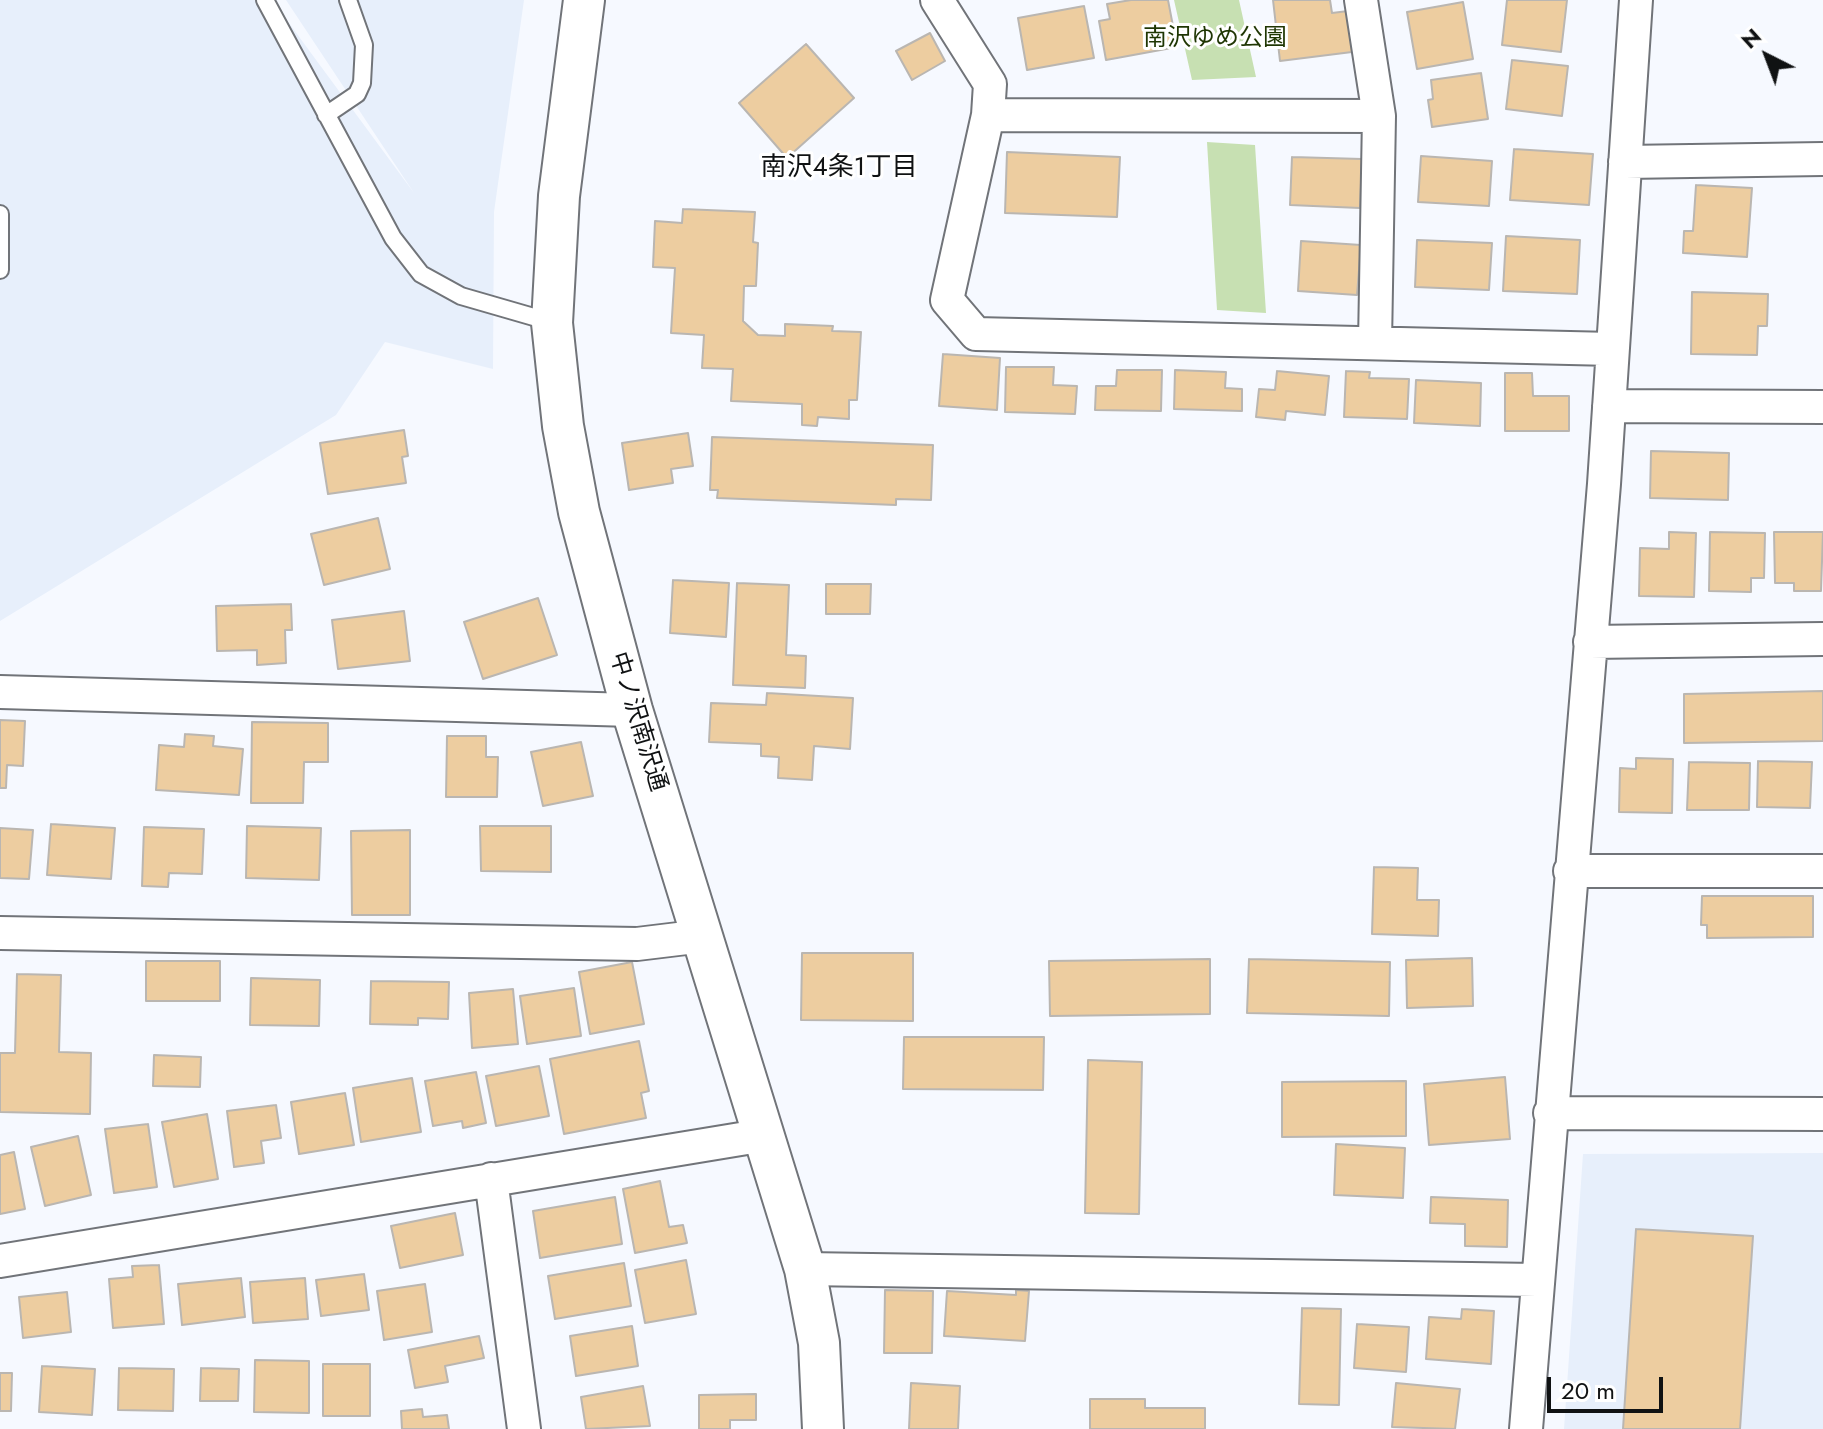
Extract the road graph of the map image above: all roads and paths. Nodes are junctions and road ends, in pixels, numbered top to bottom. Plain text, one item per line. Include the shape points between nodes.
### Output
1 (265, 0) edge
2 (348, 0) edge
3 (584, 0) edge
4 (937, 0) edge
5 (1361, 0) edge
6 (1636, 0) edge
7 (326, 115) junction
8 (988, 115) junction
9 (1379, 116) junction
10 (1823, 159) edge
11 (1625, 162) junction
12 (0, 214) edge
13 (0, 270) edge
14 (552, 323) junction
15 (1375, 343) junction
16 (1612, 349) junction
17 (1609, 406) junction
18 (1823, 407) edge
19 (1823, 639) edge
20 (1590, 642) junction
21 (0, 692) edge
22 (632, 710) junction
23 (1570, 871) junction
24 (1823, 871) edge
25 (0, 933) edge
26 (703, 936) junction
27 (1550, 1113) junction
28 (1823, 1114) edge
29 (765, 1135) junction
30 (491, 1179) junction
31 (0, 1261) edge
32 (805, 1269) junction
33 (1537, 1280) junction
34 (524, 1429) edge
35 (823, 1429) edge
36 (1526, 1429) edge

1 - 7 lane
2 - 7 lane via 364,45 362,83 357,94
3 - 14 street, 中ノ沢南沢通 via 559,196
4 - 8 street via 990,84
5 - 9 street
6 - 11 street
7 - 14 lane via 393,238 421,274 461,296
8 - 9 street
8 - 15 street via 947,300 976,334
9 - 15 street
10 - 11 street
11 - 16 street
12 - 13 lane
14 - 22 street, 中ノ沢南沢通 via 579,512
15 - 16 street
16 - 17 street
17 - 18 street
17 - 20 street
19 - 20 street
20 - 23 street
21 - 22 street
22 - 26 street, 中ノ沢南沢通
23 - 24 street
23 - 27 street
25 - 26 street via 637,944
26 - 29 street, 中ノ沢南沢通
27 - 28 street
27 - 33 street
29 - 30 street
29 - 32 street, 中ノ沢南沢通
30 - 31 street
30 - 34 street
32 - 33 street
32 - 35 street, 中ノ沢南沢通 via 819,1343
33 - 36 street

